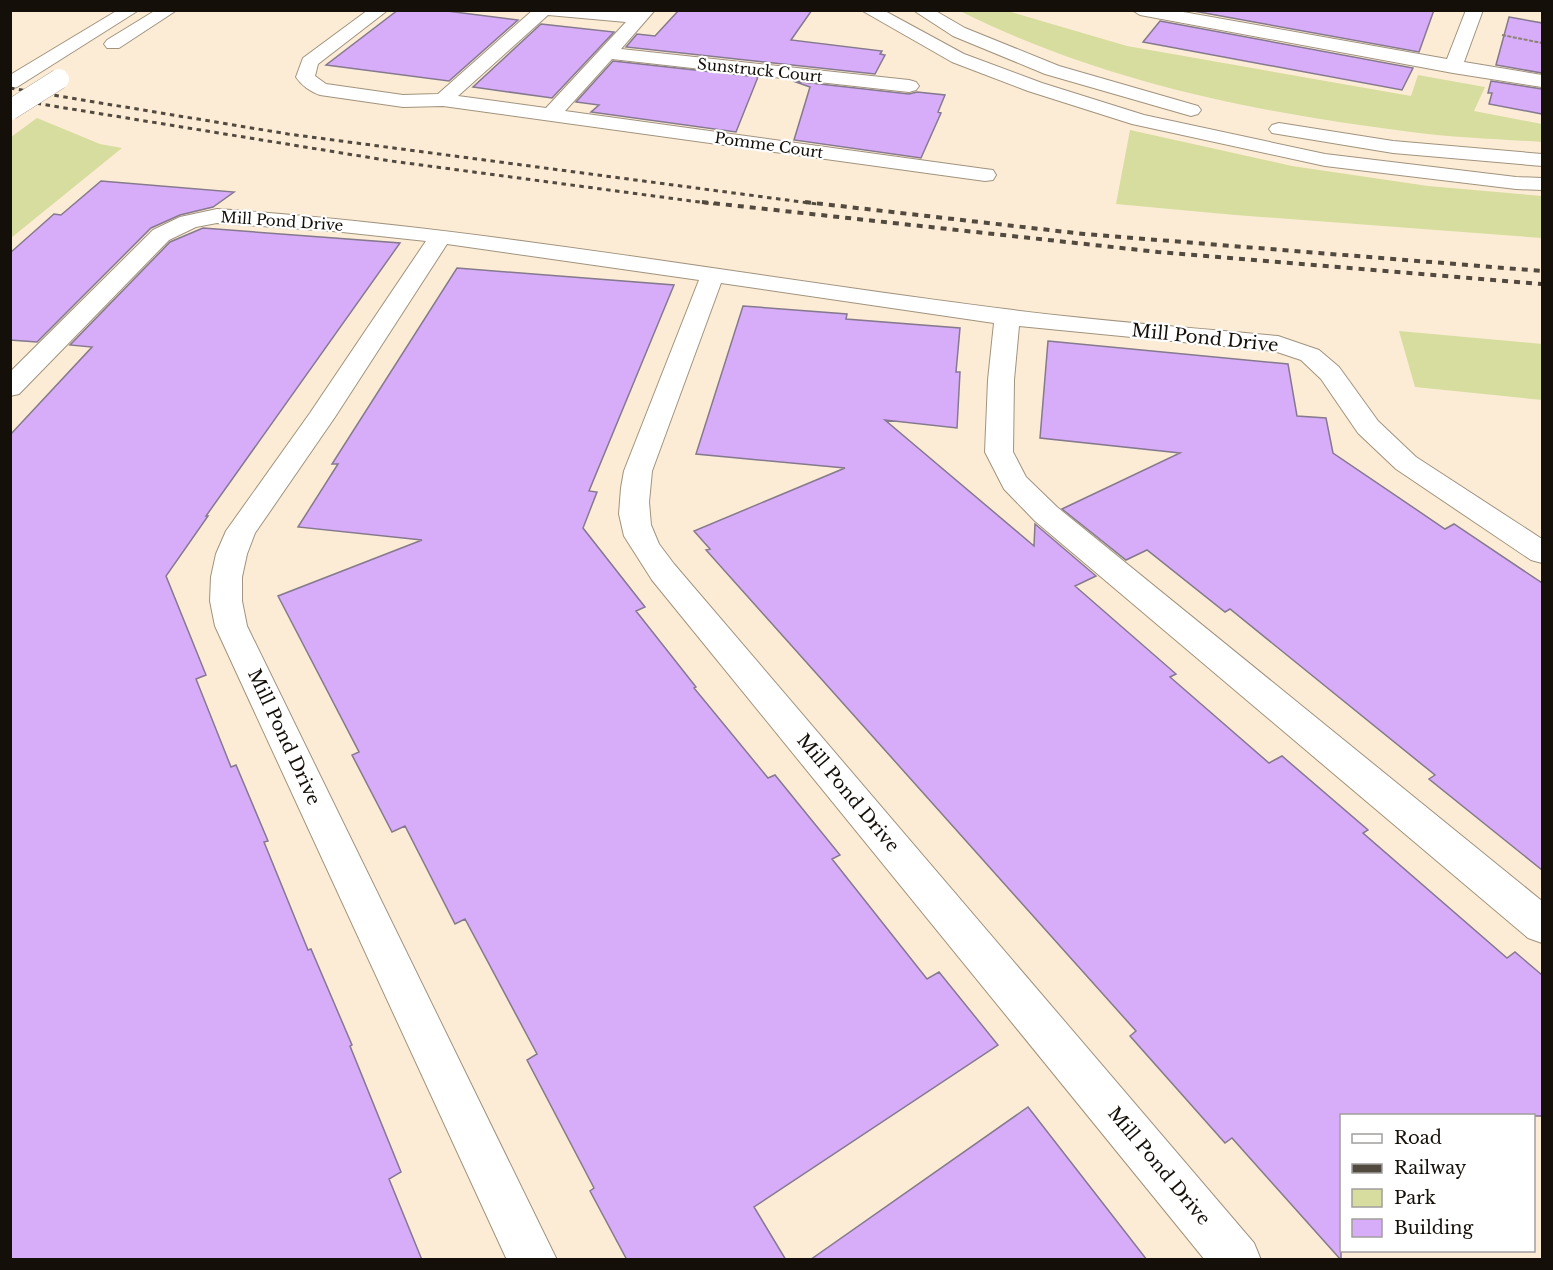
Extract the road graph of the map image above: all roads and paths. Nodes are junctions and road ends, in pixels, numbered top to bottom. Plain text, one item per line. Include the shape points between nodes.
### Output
1 (131, 10) edge
2 (169, 10) edge
3 (380, 10) edge
4 (545, 10) edge
5 (869, 10) edge
6 (921, 10) edge
7 (1140, 10) edge
8 (1474, 10) edge
9 (643, 14) edge
10 (1495, 34) dead end
11 (1542, 43) edge
12 (101, 51) dead end
13 (610, 53) junction
14 (1453, 67) junction
15 (76, 68) dead end
16 (18, 79) edge
17 (1542, 81) edge
18 (909, 86) dead end
19 (443, 100) junction
20 (10, 110) edge
21 (552, 114) junction
22 (1214, 115) dead end
23 (1258, 124) dead end
24 (1542, 160) edge
25 (986, 175) dead end
26 (1542, 184) edge
27 (441, 236) junction
28 (712, 276) junction
29 (1007, 317) junction
30 (10, 388) edge
31 (1542, 553) edge
32 (1542, 925) edge
33 (533, 1260) edge
34 (1238, 1260) edge

1 - 16 street
2 - 12 street
3 - 19 street, Pomme Court via 310,62 305,77 320,89 403,101
4 - 9 street
4 - 19 street
5 - 26 street via 958,58 1139,120 1325,160
6 - 22 street via 959,32 1053,70
7 - 14 street
8 - 14 street
9 - 13 street
10 - 11 path
13 - 18 street, Sunstruck Court
13 - 21 street
14 - 17 street
15 - 20 street, bridge
19 - 21 street, Pomme Court
21 - 25 street, Pomme Court
23 - 24 street via 1393,147
27 - 28 street, Mill Pond Drive
27 - 30 street, Mill Pond Drive via 217,216 177,225 161,236
27 - 33 street, Mill Pond Drive via 241,531 231,551 225,604 246,658
28 - 29 street, Mill Pond Drive
28 - 34 street, Mill Pond Drive via 638,471 633,517 641,543
29 - 31 street, Mill Pond Drive via 1278,344 1310,355 1330,373 1368,427 1406,463
29 - 32 street via 1000,380 999,452 1014,482 1046,514

